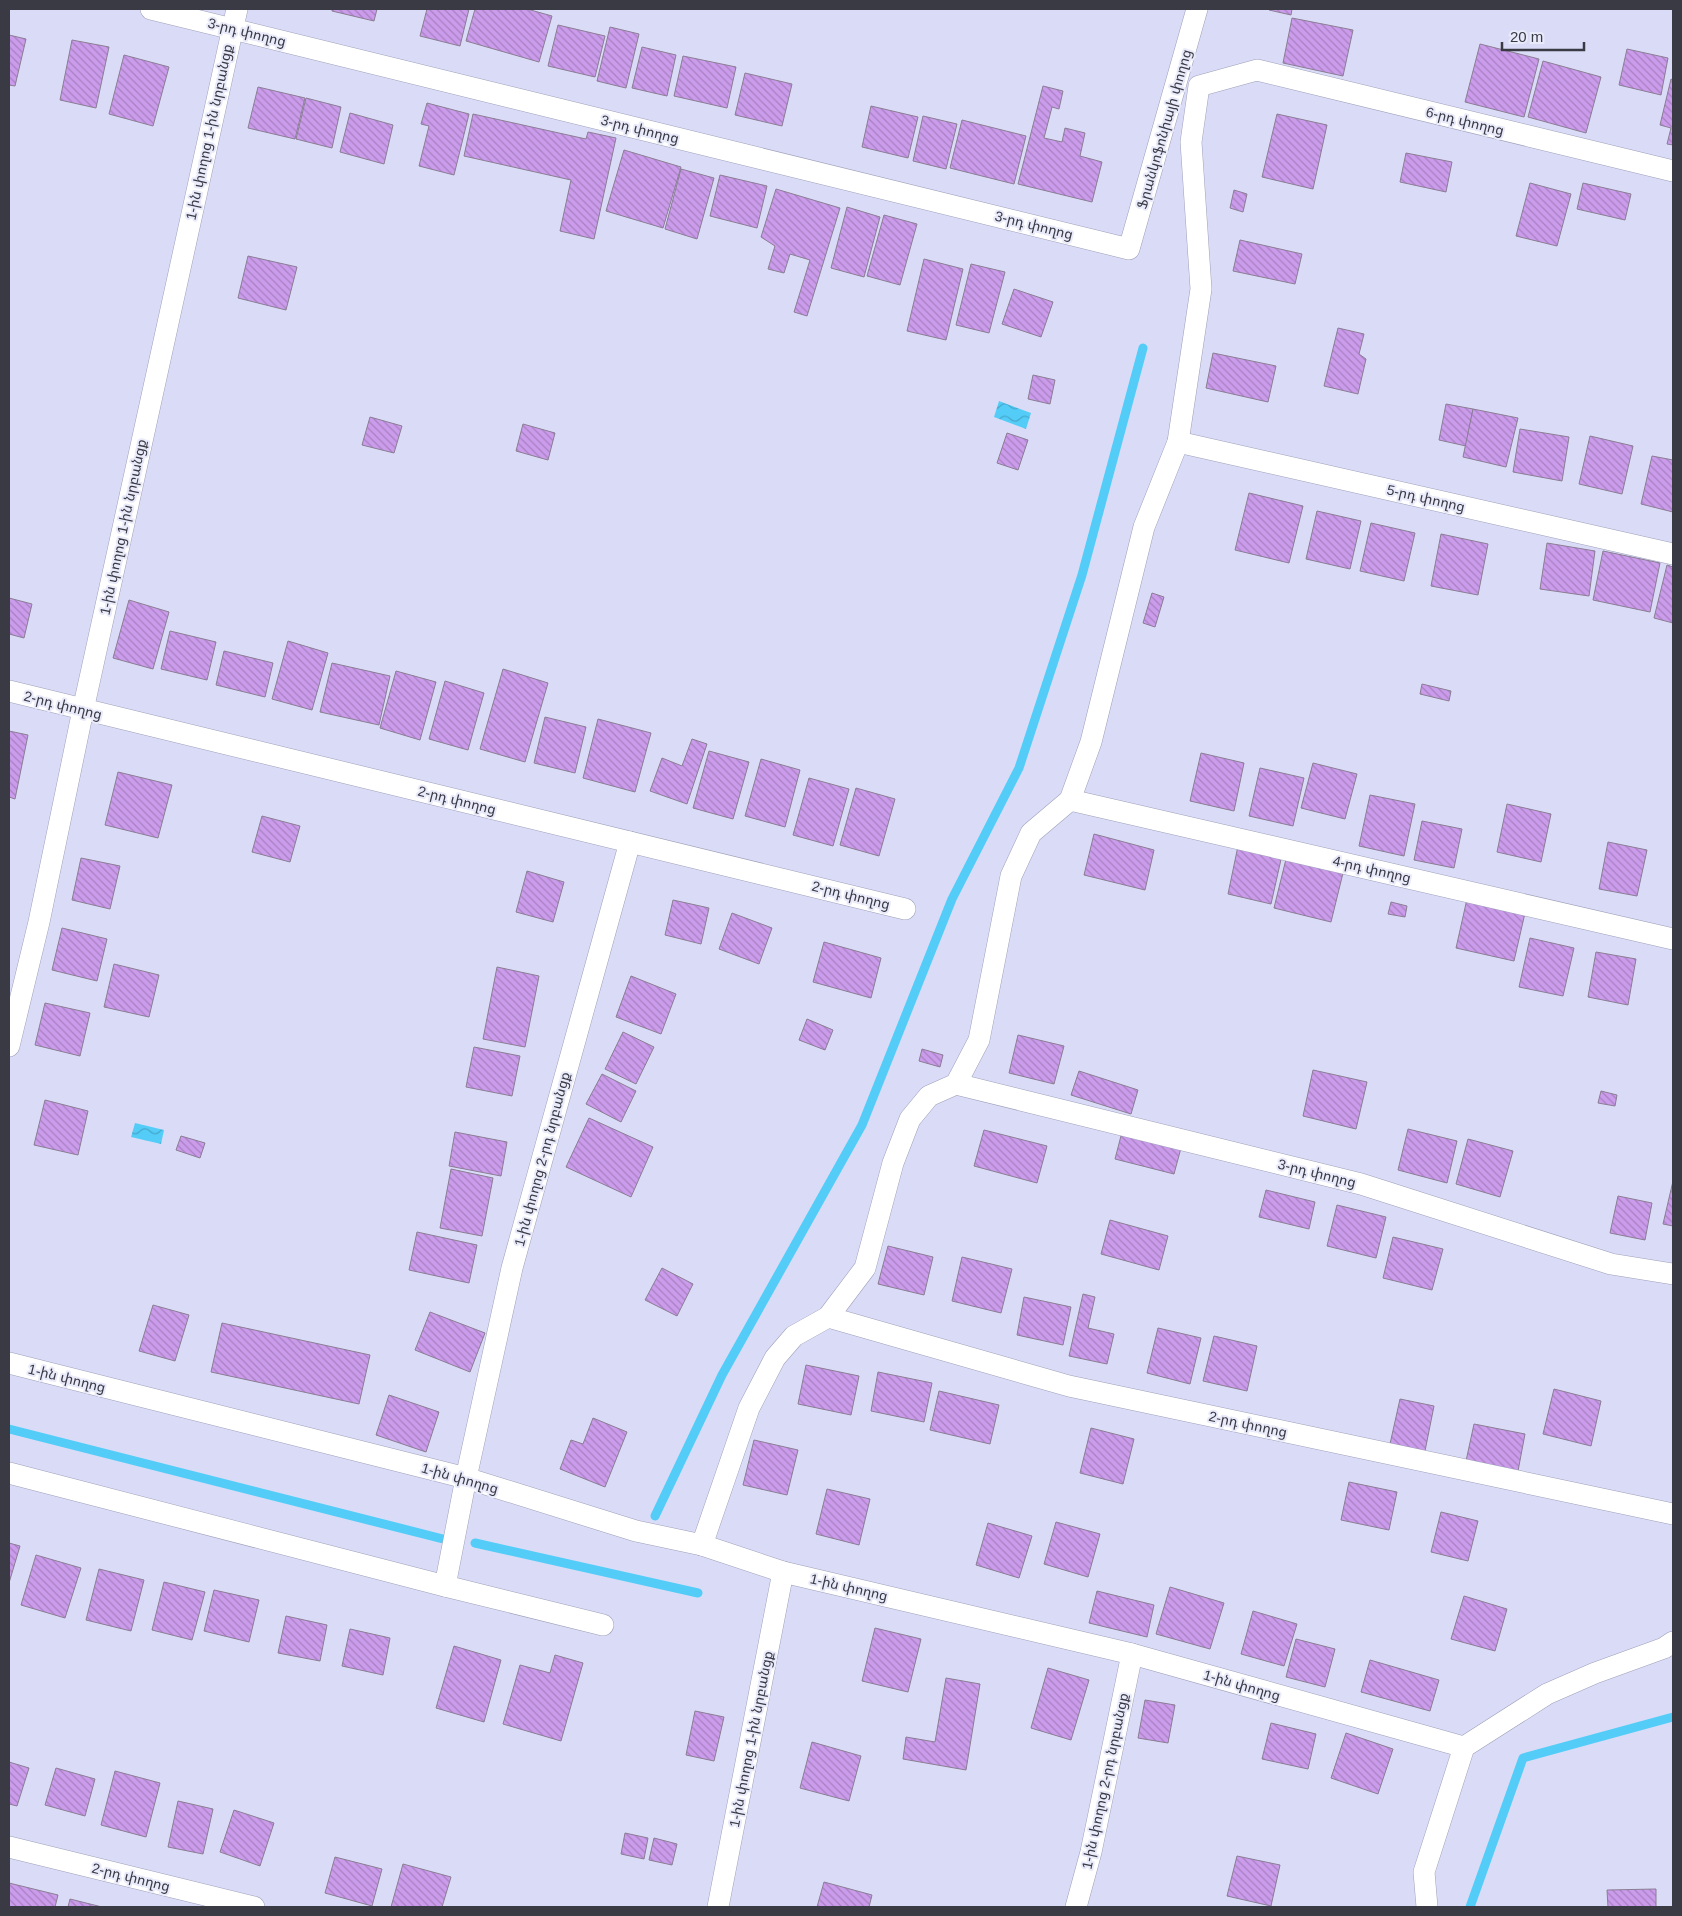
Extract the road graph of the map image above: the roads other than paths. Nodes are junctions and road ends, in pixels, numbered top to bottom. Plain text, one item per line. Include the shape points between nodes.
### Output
1 (151, 9) edge
2 (1197, 9) edge
3 (234, 19) edge
4 (1179, 78) junction
5 (1199, 86) junction
6 (1673, 171) edge
7 (1129, 249) joint
8 (1178, 442) junction
9 (1673, 554) edge
10 (9, 692) edge
11 (83, 710) junction
12 (1070, 800) junction
13 (630, 842) junction
14 (905, 909) dead end
15 (1673, 939) edge
16 (9, 1046) edge
17 (956, 1084) junction
18 (1673, 1274) edge
19 (828, 1317) junction
20 (9, 1363) edge
21 (9, 1473) edge
22 (466, 1478) junction
23 (1673, 1514) edge
24 (702, 1545) junction
25 (783, 1572) junction
26 (445, 1586) junction
27 (603, 1625) dead end
28 (1673, 1642) edge
29 (1132, 1654) junction
30 (1464, 1747) junction
31 (9, 1847) edge
32 (254, 1907) edge
33 (718, 1907) edge
34 (1076, 1907) edge
35 (1427, 1907) edge

1 - 3 street, 3-րդ փողոց
2 - 4 street, Ֆրանկոֆոնիայի փողոց
3 - 7 street, 3-րդ փողոց
3 - 11 street, 1-ին փողոց 1-ին նրբանցք
4 - 5 street
4 - 7 street, Ֆրանկոֆոնիայի փողոց
5 - 6 street, 6-րդ փողոց via 1257,70
5 - 8 street via 1191,142 1201,289
8 - 9 street, 5-րդ փողոց
8 - 12 street via 1144,527 1091,742
10 - 11 street, 2-րդ փողոց
11 - 13 street, 2-րդ փողոց
11 - 16 street, 1-ին փողոց 1-ին նրբանցք via 39,922
12 - 15 street, 4-րդ փողոց
12 - 17 street via 1031,833 1011,876 979,1040
13 - 14 street, 2-րդ փողոց
13 - 22 street, 1-ին փողոց 2-րդ նրբանցք via 512,1268
17 - 18 street, 3-րդ փողոց via 1361,1184 1611,1264
17 - 19 street via 929,1096 910,1119 893,1163 865,1268
19 - 23 street, 2-րդ փողոց via 1069,1386
19 - 24 street via 794,1336 775,1358 749,1408
20 - 22 street, 1-ին փողոց
21 - 26 street
22 - 24 street, 1-ին փողոց via 636,1531
22 - 26 street, 1-ին փողոց 2-րդ նրբանցք
24 - 25 street, 1-ին փողոց
25 - 29 street, 1-ին փողոց
25 - 33 street, 1-ին փողոց 1-ին նրբանցք
26 - 27 street
28 - 30 street via 1547,1694
29 - 30 street, 1-ին փողոց
29 - 34 street, 1-ին փողոց 2-րդ նրբանցք via 1091,1852
30 - 35 street via 1424,1872
31 - 32 street, 2-րդ փողոց

